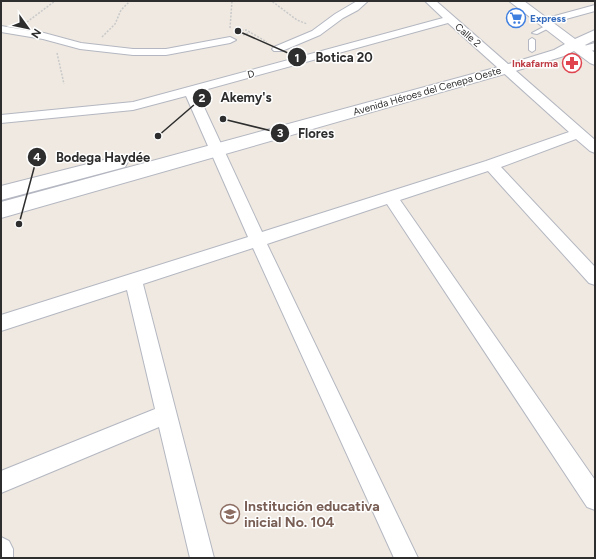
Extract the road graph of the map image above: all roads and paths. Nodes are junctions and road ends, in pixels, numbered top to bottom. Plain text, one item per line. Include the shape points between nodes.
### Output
1 (55, 1) edge
2 (130, 1) edge
3 (232, 1) edge
4 (269, 1) edge
5 (363, 1) edge
6 (430, 1) edge
7 (516, 1) edge
8 (589, 1) edge
9 (595, 7) edge
10 (450, 19) junction
11 (595, 21) edge
12 (1, 29) edge
13 (321, 29) junction
14 (13, 31) junction
15 (535, 33) dead end
16 (595, 34) edge
17 (570, 35) edge
18 (44, 36) junction
19 (230, 36) junction
20 (92, 48) junction
21 (278, 49) joint
22 (595, 60) edge
23 (502, 64) junction
24 (64, 84) dead end
25 (190, 91) junction
26 (1, 119) edge
27 (579, 133) junction
28 (213, 144) junction
29 (595, 148) edge
30 (491, 165) junction
31 (1, 193) edge
32 (390, 197) junction
33 (1, 210) edge
34 (257, 240) junction
35 (595, 278) edge
36 (134, 282) junction
37 (1, 323) edge
38 (167, 414) junction
39 (1, 482) edge
40 (595, 499) edge
41 (1, 550) edge
42 (1, 558) edge
43 (202, 558) edge
44 (406, 558) edge

1 - 14 path
2 - 20 path via 115,24
3 - 19 path
4 - 13 path via 297,20
5 - 13 street
6 - 10 street, Calle 2
7 - 17 main road
8 - 9 street
9 - 17 street
10 - 23 street, Calle 2
10 - 25 street, D
11 - 17 main road, Avenida Héroes del Cenepa Oeste
12 - 14 street
13 - 21 street
14 - 18 street
15 - 17 lane
16 - 17 main road, Avenida Héroes del Cenepa Oeste
17 - 22 main road
17 - 23 main road, Avenida Héroes del Cenepa Oeste via 548,45 532,45
17 - 23 main road, Avenida Héroes del Cenepa Oeste via 559,53
18 - 20 street
18 - 24 path via 58,54
19 - 20 street via 166,52
19 - 21 path via 246,30
23 - 27 street, Calle 2
23 - 28 main road, Avenida Héroes del Cenepa Oeste
25 - 26 street, D via 133,106
25 - 28 street
27 - 29 street, Calle 2
27 - 30 street
28 - 31 main road, Avenida Héroes del Cenepa Oeste
28 - 33 main road, Avenida Héroes del Cenepa Oeste
28 - 34 street
30 - 32 street
30 - 35 street
32 - 34 street
32 - 40 street
34 - 36 street
34 - 44 street
36 - 37 street
36 - 38 street
38 - 39 street
38 - 43 street
41 - 42 street

